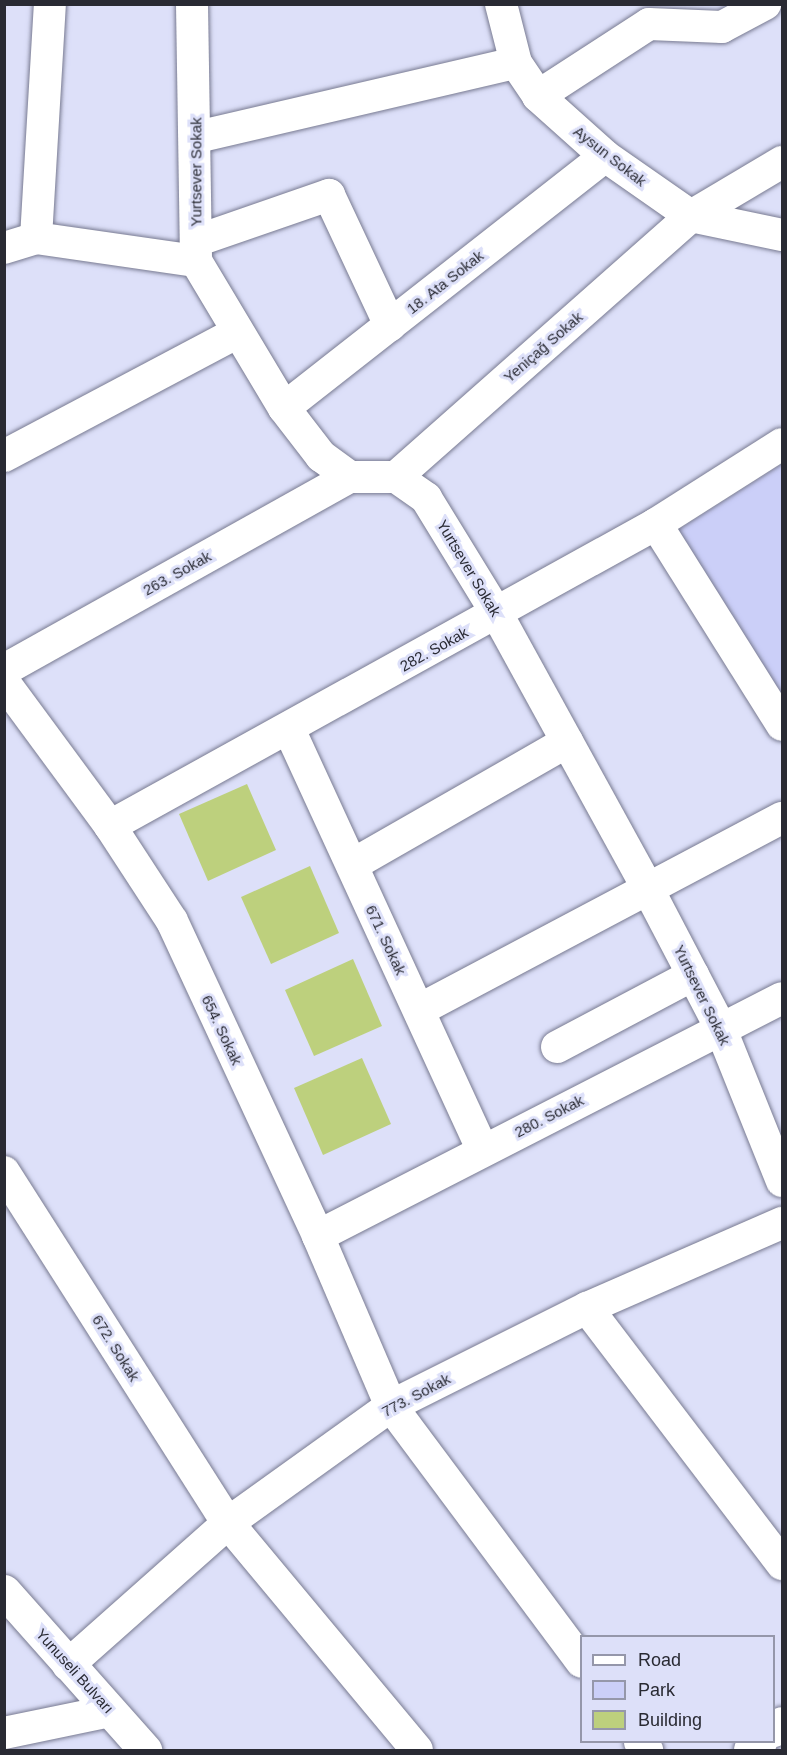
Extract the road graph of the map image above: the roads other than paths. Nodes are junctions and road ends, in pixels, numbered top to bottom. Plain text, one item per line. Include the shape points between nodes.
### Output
1 (50, 4) edge
2 (192, 4) edge
3 (765, 4) edge
4 (504, 6) edge
5 (516, 63) junction
6 (538, 96) junction
7 (197, 137) junction
8 (605, 156) junction
9 (783, 162) edge
10 (691, 216) junction
11 (783, 235) edge
12 (36, 238) junction
13 (4, 248) edge
14 (196, 251) junction
15 (390, 325) junction
16 (236, 333) junction
17 (284, 408) junction
18 (783, 444) edge
19 (4, 456) edge
20 (350, 477) junction
21 (396, 477) junction
22 (656, 524) junction
23 (497, 614) junction
24 (4, 670) edge
25 (4, 682) edge
26 (783, 725) edge
27 (289, 729) junction
28 (567, 742) junction
29 (783, 819) edge
30 (110, 826) junction
31 (351, 865) junction
32 (648, 889) junction
33 (693, 975) junction
34 (783, 998) edge
35 (419, 1010) junction
36 (720, 1027) junction
37 (557, 1047) dead end
38 (483, 1150) junction
39 (4, 1172) edge
40 (783, 1181) edge
41 (783, 1223) edge
42 (318, 1236) junction
43 (587, 1308) junction
44 (391, 1406) junction
45 (228, 1523) junction
46 (783, 1564) edge
47 (4, 1592) edge
48 (580, 1659) edge
49 (68, 1665) junction
50 (110, 1711) junction
51 (4, 1733) edge
52 (145, 1750) edge
53 (417, 1750) edge

1 - 12 street
2 - 7 street, Yurtsever Sokak
3 - 6 street via 722,27 649,24
4 - 5 street, Aysun Sokak
5 - 6 street, Aysun Sokak
5 - 7 street
6 - 8 street, Aysun Sokak
7 - 14 street, Yurtsever Sokak
8 - 10 street, Aysun Sokak
8 - 15 street, 18. Ata Sokak
9 - 10 street, Yeniçağ Sokak
10 - 11 street, Aysun Sokak
10 - 21 street, Yeniçağ Sokak
12 - 13 street
12 - 14 street
14 - 15 street via 329,195
14 - 16 street, Yurtsever Sokak
15 - 17 street, 18. Ata Sokak
16 - 17 street, Yurtsever Sokak
16 - 19 street
17 - 20 street, Yurtsever Sokak via 321,456
18 - 22 street, 282. Sokak
20 - 21 street
20 - 24 street, 263. Sokak
21 - 23 street, Yurtsever Sokak via 426,498
22 - 23 street, 282. Sokak
22 - 26 street
23 - 27 street, 282. Sokak
23 - 28 street, Yurtsever Sokak
25 - 30 street, 654. Sokak
27 - 30 street, 282. Sokak
27 - 31 street, 671. Sokak
28 - 31 street
28 - 32 street, Yurtsever Sokak
29 - 32 street
30 - 42 street, 654. Sokak via 172,921
31 - 35 street, 671. Sokak
32 - 33 street, Yurtsever Sokak
32 - 35 street
33 - 36 street, Yurtsever Sokak
33 - 37 street
34 - 36 street, 280. Sokak
35 - 38 street, 671. Sokak
36 - 38 street, 280. Sokak
36 - 40 street, Yurtsever Sokak
38 - 42 street, 280. Sokak
39 - 45 street, 672. Sokak
41 - 43 street, 773. Sokak
42 - 44 street, 654. Sokak
43 - 44 street, 773. Sokak
43 - 46 street
44 - 45 street, 773. Sokak
44 - 48 street, 654. Sokak
45 - 49 street, 773. Sokak
45 - 53 street, 672. Sokak
47 - 49 main road, Yunuseli Bulvarı
49 - 50 main road, Yunuseli Bulvarı
50 - 51 street
50 - 52 main road, Yunuseli Bulvarı

